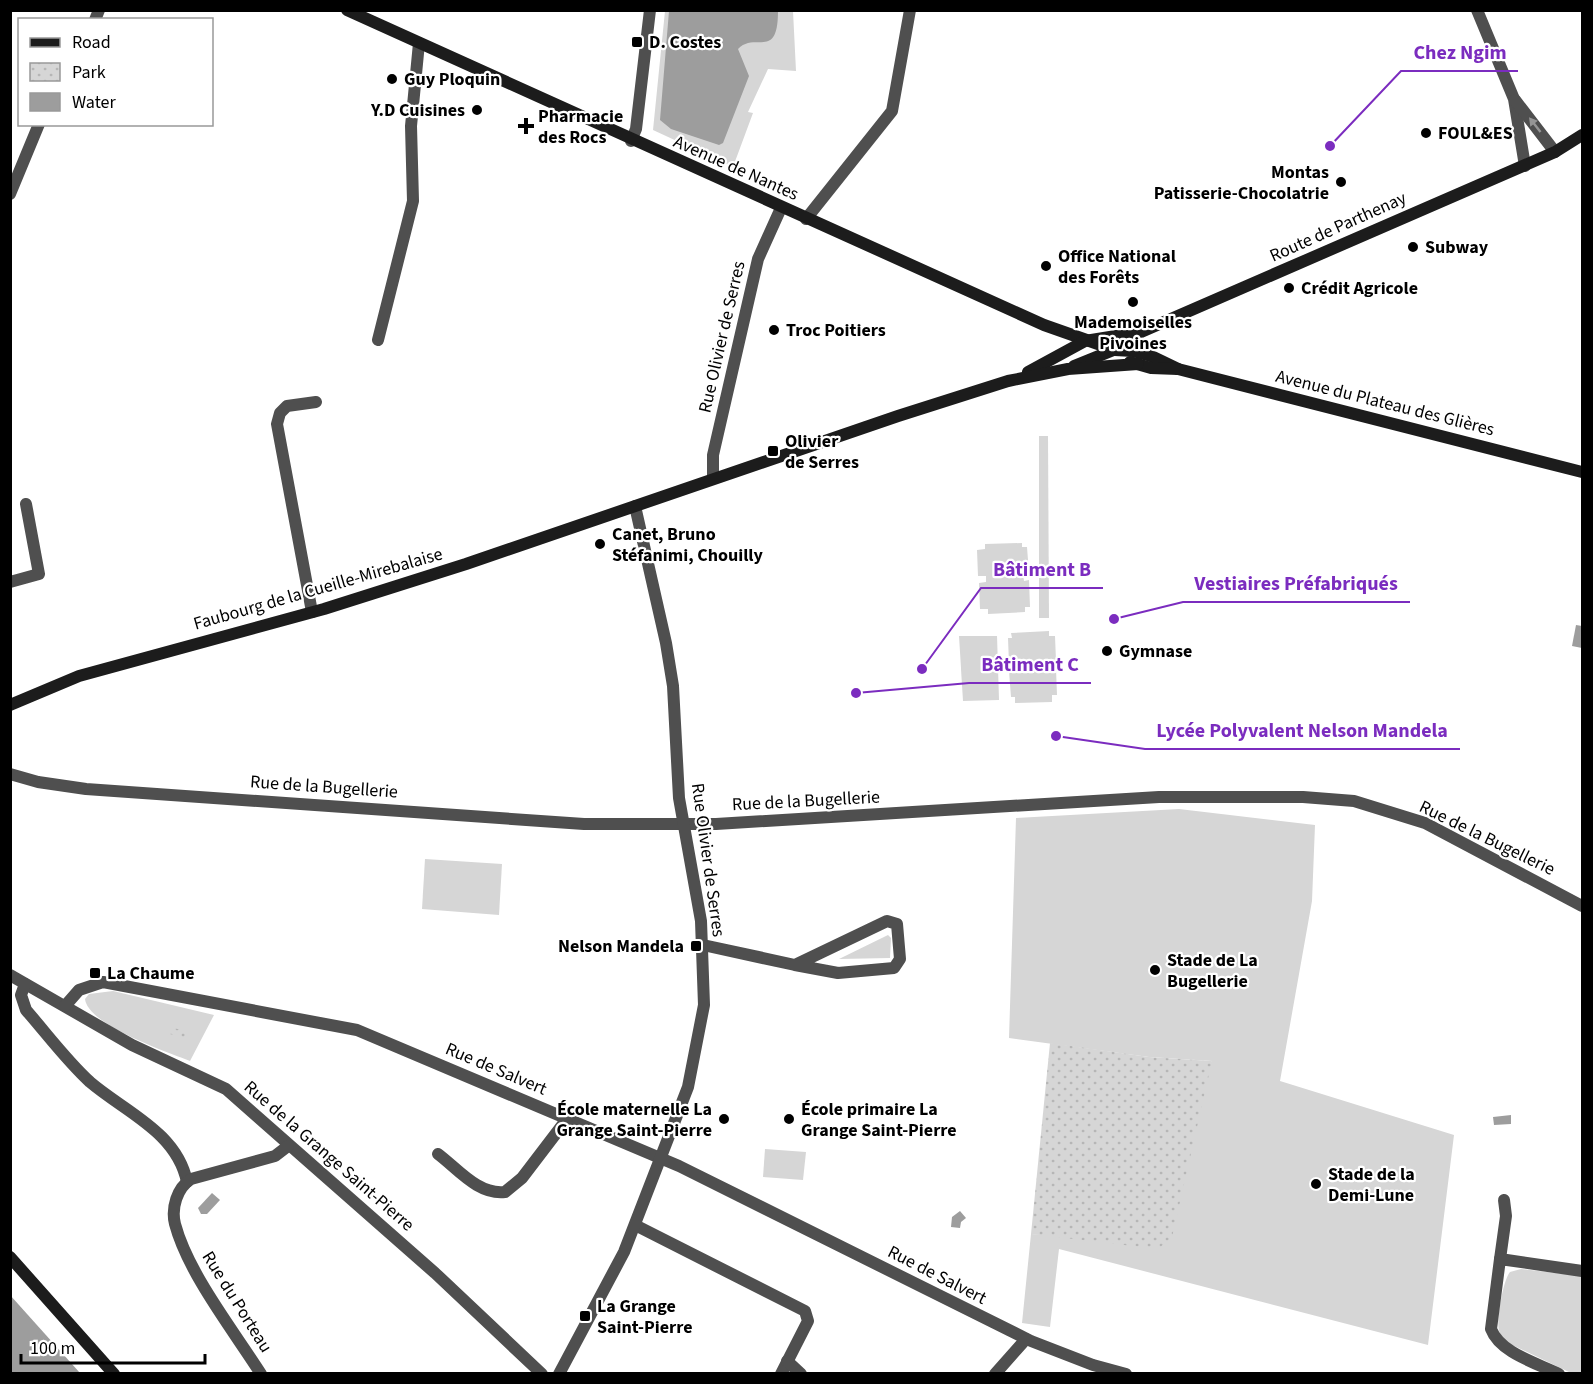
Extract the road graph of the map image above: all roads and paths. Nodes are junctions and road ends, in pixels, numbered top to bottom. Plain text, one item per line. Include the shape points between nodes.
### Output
1 (347, 10) edge
2 (650, 10) edge
3 (910, 10) edge
4 (1477, 10) edge
5 (418, 43) junction
6 (1514, 99) junction
7 (38, 126) edge
8 (1582, 135) edge
9 (631, 141) junction
10 (1582, 146) edge
11 (1555, 152) junction
12 (1525, 166) junction
13 (10, 194) edge
14 (781, 208) junction
15 (806, 219) junction
16 (1136, 334) junction
17 (378, 339) dead end
18 (1085, 341) junction
19 (1115, 350) junction
20 (1138, 364) junction
21 (1068, 369) junction
22 (1178, 369) junction
23 (1008, 381) junction
24 (316, 402) dead end
25 (1582, 472) edge
26 (713, 478) junction
27 (26, 504) dead end
28 (634, 506) junction
29 (10, 582) edge
30 (312, 612) junction
31 (10, 705) edge
32 (10, 774) edge
33 (683, 825) junction
34 (1582, 906) edge
35 (703, 945) junction
36 (795, 965) junction
37 (10, 975) edge
38 (26, 984) junction
39 (65, 1006) junction
40 (567, 1119) junction
41 (288, 1146) junction
42 (438, 1154) dead end
43 (660, 1158) junction
44 (187, 1182) junction
45 (1504, 1200) dead end
46 (635, 1225) junction
47 (10, 1257) edge
48 (1500, 1259) junction
49 (1582, 1271) edge
50 (1026, 1339) junction
51 (787, 1361) junction
52 (1091, 1369) edge
53 (114, 1374) edge
54 (261, 1374) edge
55 (542, 1374) edge
56 (559, 1374) edge
57 (781, 1374) edge
58 (801, 1374) edge
59 (995, 1374) edge
60 (1126, 1374) edge
61 (1558, 1374) edge

1 - 5 main road, Avenue de Nantes
2 - 9 street via 636,129
3 - 15 street via 892,111
4 - 6 street
5 - 9 main road, Avenue de Nantes
5 - 17 street via 411,126 413,201
11 -> 6 street
6 - 12 street
7 - 13 street
8 - 11 main road, Route de Parthenay
9 - 14 main road, Avenue de Nantes
10 - 11 main road, Route de Parthenay
11 - 12 main road, Route de Parthenay
12 - 16 main road, Route de Parthenay
14 - 15 main road, Avenue de Nantes
14 - 26 street, Rue Olivier de Serres via 758,259 713,455
15 - 18 main road, Avenue de Nantes
16 - 18 main road, Route de Parthenay
16 - 19 main road, Route de Parthenay
18 - 19 main road, Avenue de Nantes
18 - 23 main road
19 - 20 main road, Avenue du Plateau des Glières
19 - 21 main road
19 - 22 main road, Avenue du Plateau des Glières via 1151,356
20 - 21 main road
20 - 22 main road, Avenue du Plateau des Glières
21 - 23 main road
22 - 25 main road, Avenue du Plateau des Glières
23 - 26 main road
24 - 30 street via 287,406 277,424
26 - 28 main road, Faubourg de la Cueille-Mirebalaise
27 - 29 street via 39,574
28 - 30 main road, Faubourg de la Cueille-Mirebalaise
28 - 33 street, Rue Olivier de Serres via 674,686
30 - 31 main road, Faubourg de la Cueille-Mirebalaise via 79,676
32 - 33 street, Rue de la Bugellerie via 86,789 584,824
33 - 34 street, Rue de la Bugellerie via 1159,797 1354,801 1425,823
33 - 35 street, Rue Olivier de Serres
35 - 36 street
35 - 43 street, Rue Olivier de Serres via 704,1005 694,1063
36 - 36 street via 838,973 894,968 900,959 897,924 887,921
37 - 38 street, Rue de la Grange Saint-Pierre
38 - 39 street, Rue de la Grange Saint-Pierre
38 - 44 street via 21,995 27,1010 90,1082 171,1147 182,1162
39 - 40 street, Rue de Salvert via 79,990 103,982 343,1026
39 - 41 street, Rue de la Grange Saint-Pierre via 132,1045 226,1089
40 - 42 street via 522,1178 505,1192 480,1188
40 - 43 street, Rue de Salvert
41 - 44 street via 275,1156
41 - 55 street, Rue de la Grange Saint-Pierre
43 - 46 street, Rue Olivier de Serres
43 - 50 street, Rue de Salvert
44 - 54 street, Rue du Porteau via 174,1210 189,1262
45 - 48 street via 1506,1216
46 - 51 street via 805,1311 808,1321
46 - 56 street, Rue Olivier de Serres via 607,1288
47 - 53 main road
48 - 49 street
48 - 61 street via 1491,1329 1494,1339
50 - 52 street, Rue de Salvert
50 - 59 street
51 - 57 street
51 - 58 street
52 - 60 street, Rue de Salvert

